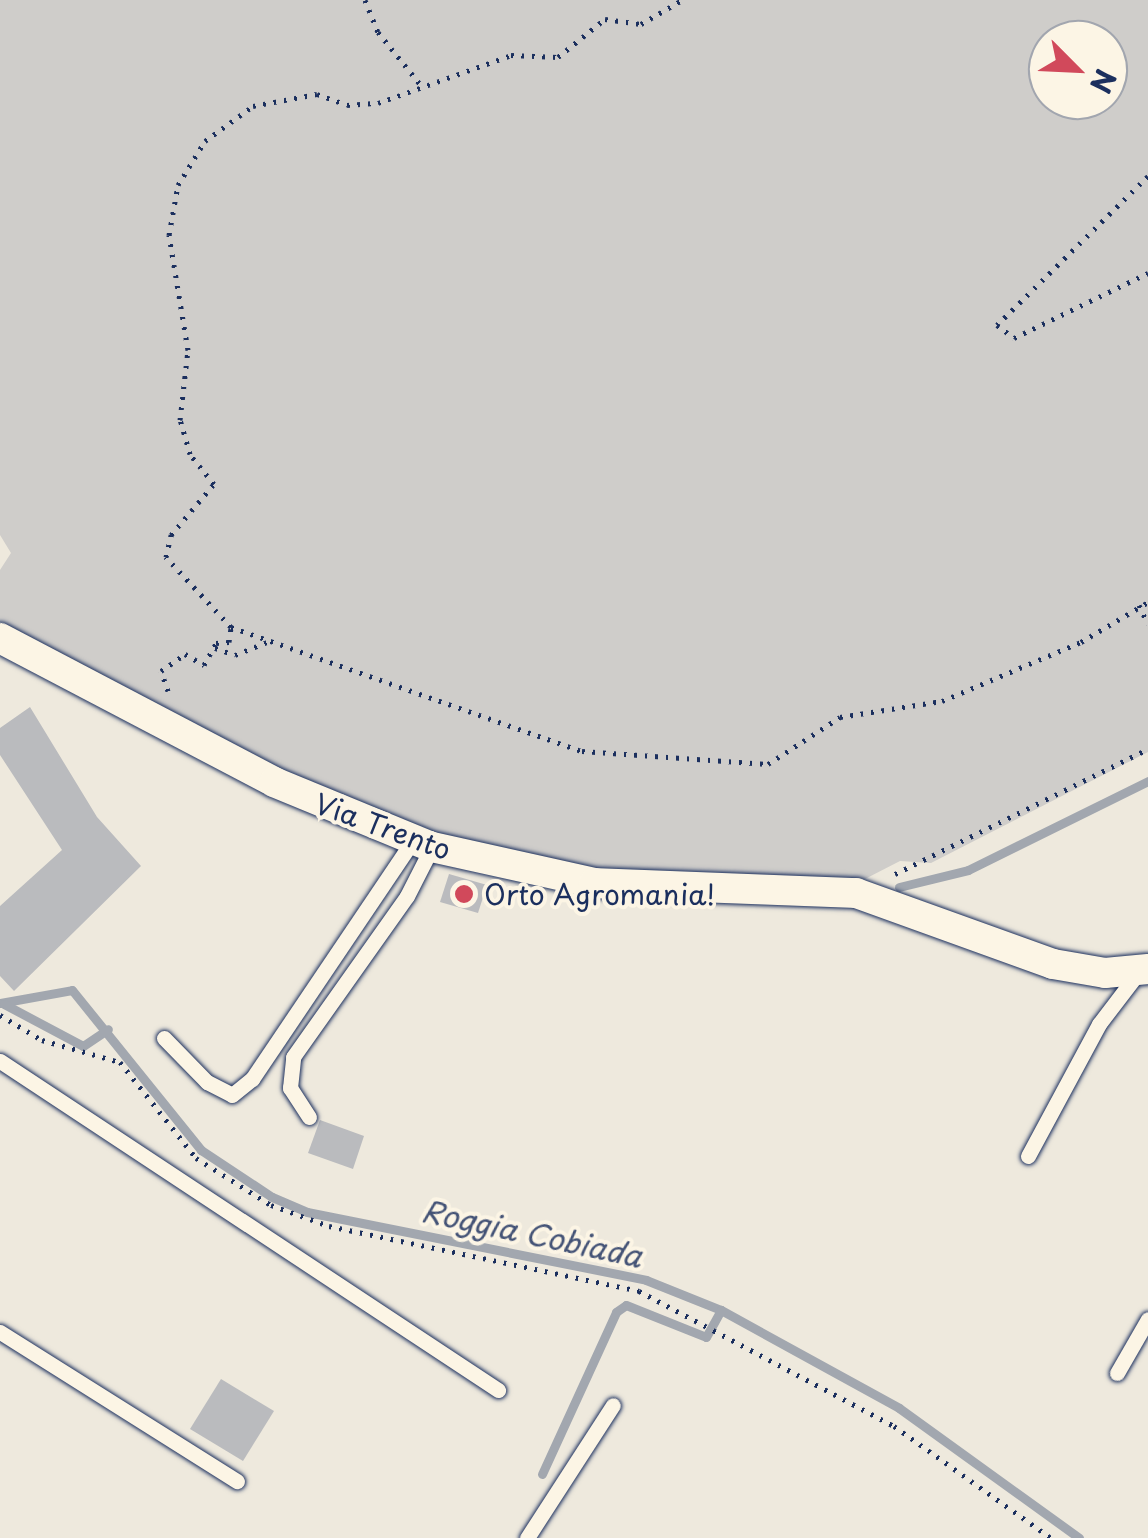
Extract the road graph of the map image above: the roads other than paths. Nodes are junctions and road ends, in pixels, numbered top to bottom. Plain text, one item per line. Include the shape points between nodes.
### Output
1 (0, 638) edge
2 (423, 844) junction
3 (1144, 969) edge
4 (164, 1038) dead end
5 (0, 1061) edge
6 (309, 1117) dead end
7 (1028, 1156) dead end
8 (1148, 1320) edge
9 (0, 1332) edge
10 (1117, 1373) dead end
11 (498, 1390) dead end
12 (613, 1405) dead end
13 (237, 1482) dead end
14 (527, 1538) edge

1 - 2 street, Via Trento via 362,824
2 - 3 street, Via Trento via 594,883 856,892 1022,956 1105,973
2 - 4 lane via 252,1079 232,1095 207,1082
2 - 6 lane via 407,896 292,1057 290,1088
3 - 7 lane via 1098,1024
5 - 11 lane
8 - 10 lane
9 - 13 lane
12 - 14 lane

